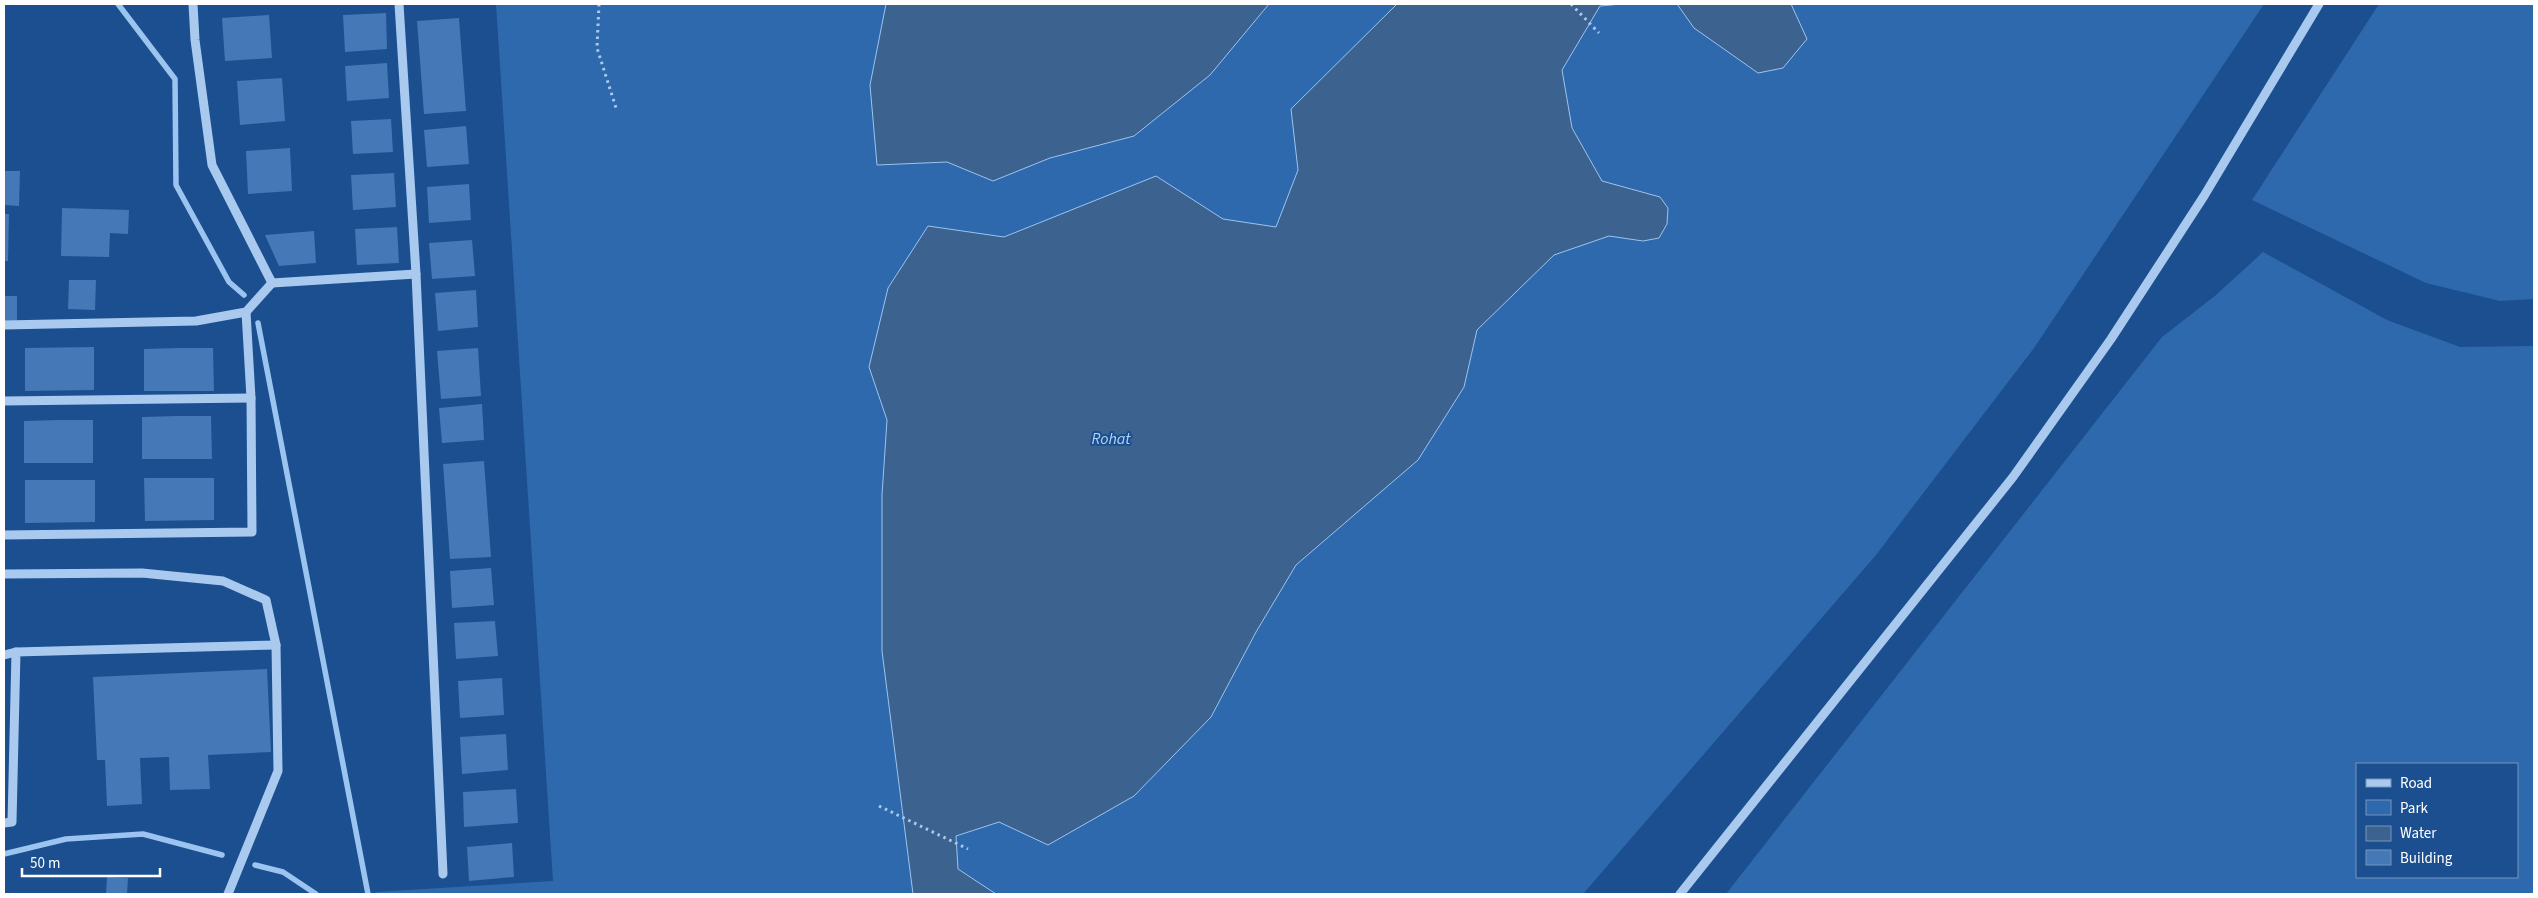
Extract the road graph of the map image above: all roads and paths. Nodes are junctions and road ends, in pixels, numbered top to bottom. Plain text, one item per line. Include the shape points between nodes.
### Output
1 (193, 4) edge
2 (399, 4) edge
3 (599, 4) edge
4 (1570, 4) edge
5 (2319, 4) edge
6 (1600, 33) dead end
7 (617, 111) dead end
8 (416, 274) junction
9 (272, 283) junction
10 (246, 312) junction
11 (4, 325) edge
12 (251, 398) junction
13 (4, 401) edge
14 (4, 535) edge
15 (4, 574) edge
16 (276, 645) junction
17 (16, 652) junction
18 (4, 655) edge
19 (879, 806) dead end
20 (4, 824) edge
21 (968, 849) dead end
22 (443, 874) dead end
23 (228, 894) edge
24 (1680, 894) edge

1 - 9 street via 212,165
2 - 8 street
3 - 7 path via 597,48
4 - 6 path
5 - 24 street via 2204,196 2111,339 2013,477
8 - 9 street
8 - 22 street
9 - 10 street
10 - 11 street via 196,321
10 - 12 street
12 - 13 street
12 - 14 street via 252,532
15 - 16 street via 142,573 223,581 266,600
16 - 17 street
16 - 23 street via 278,771
17 - 18 street
17 - 20 street via 12,822
19 - 21 path

